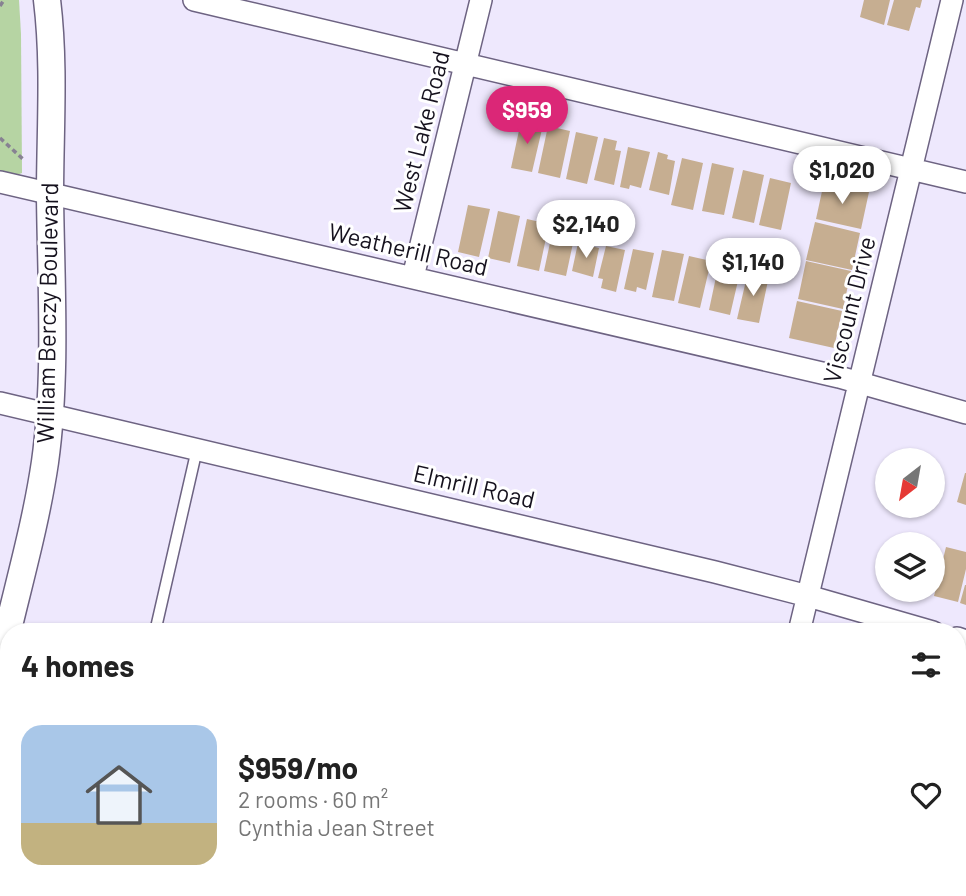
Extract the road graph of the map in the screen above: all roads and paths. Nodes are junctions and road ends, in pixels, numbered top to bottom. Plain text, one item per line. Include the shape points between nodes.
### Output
1 (4, 0) edge
2 (47, 0) edge
3 (194, 0) edge
4 (481, 0) edge
5 (952, 0) edge
6 (0, 6) edge
7 (465, 64) junction
8 (0, 138) edge
9 (24, 160) dead end
10 (912, 169) junction
11 (0, 183) edge
12 (966, 183) edge
13 (50, 195) junction
14 (413, 277) junction
15 (859, 382) junction
16 (0, 403) edge
17 (966, 413) edge
18 (49, 415) junction
19 (197, 449) junction
20 (808, 596) junction
21 (9, 623) edge
22 (157, 623) edge
23 (802, 623) edge
24 (902, 623) edge

1 - 6 path
2 - 13 street, William Berczy Boulevard
3 - 7 street
4 - 7 street, West Lake Road
5 - 10 street, Viscount Drive
7 - 10 street
7 - 14 street, West Lake Road
8 - 9 path
10 - 12 street
10 - 15 street, Viscount Drive
11 - 13 street, Weatherill Road
13 - 14 street, Weatherill Road
13 - 18 street, William Berczy Boulevard
14 - 15 street, Weatherill Road
15 - 17 street, Weatherill Road
15 - 20 street, Viscount Drive
16 - 18 street, Elmrill Road
18 - 19 street, Elmrill Road
18 - 21 street, William Berczy Boulevard via 36,509
19 - 20 street, Elmrill Road
19 - 22 lane
20 - 23 street, Viscount Drive
20 - 24 street, Elmrill Road

